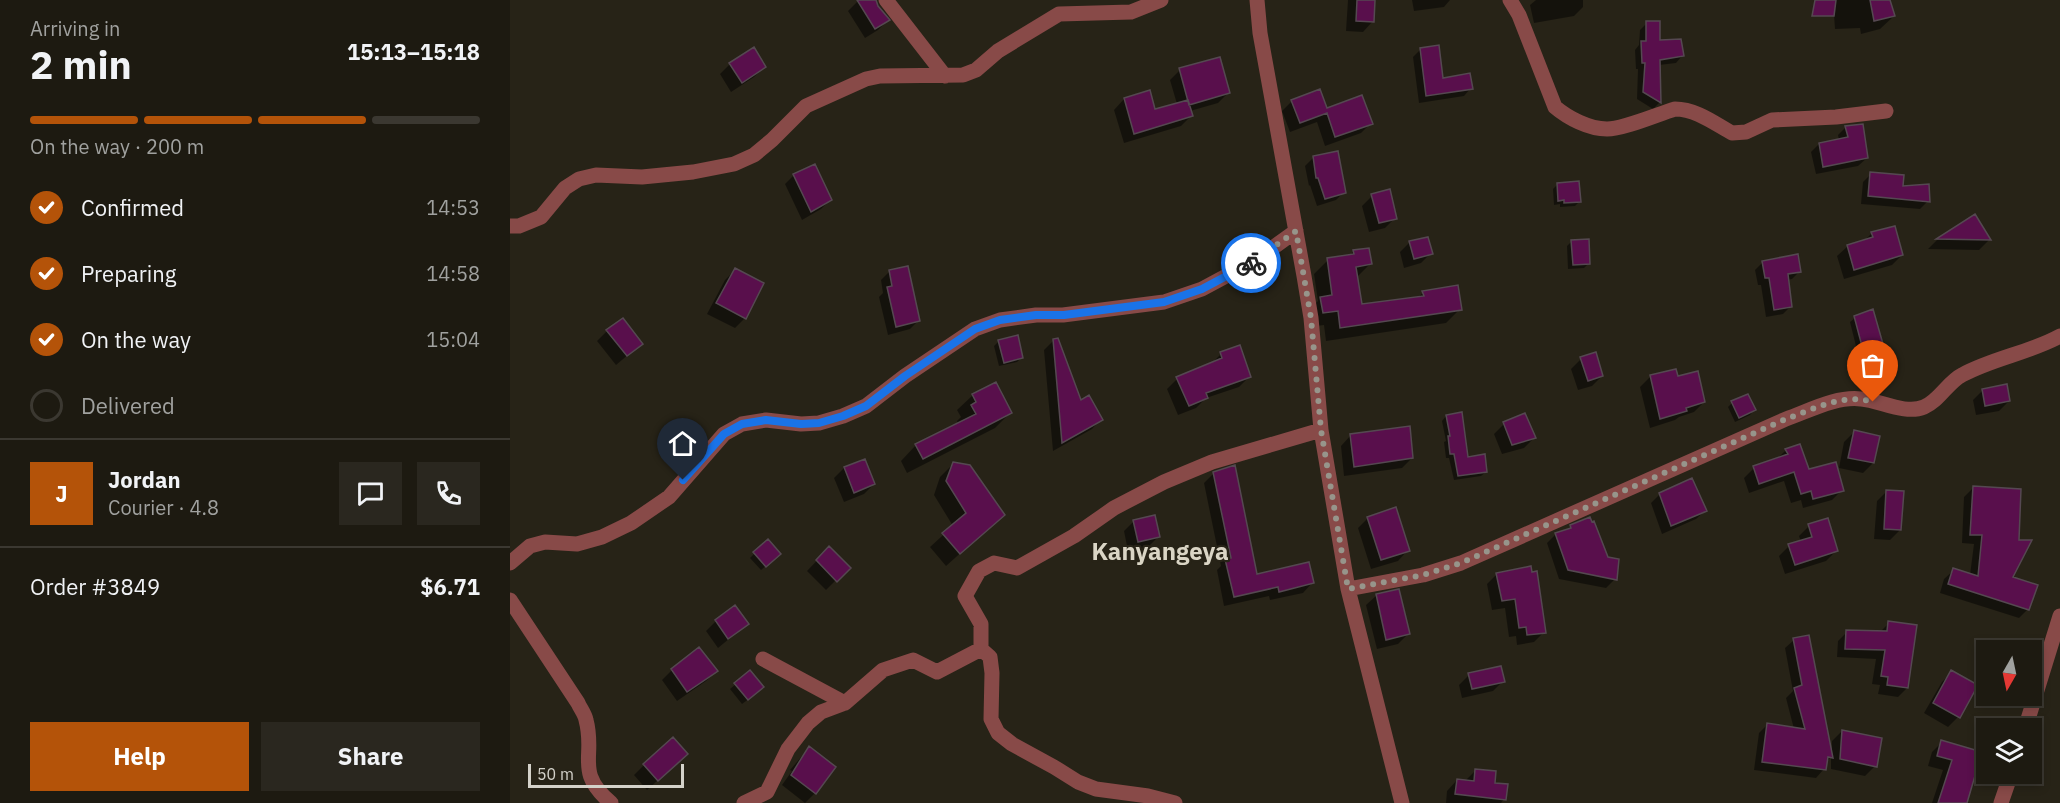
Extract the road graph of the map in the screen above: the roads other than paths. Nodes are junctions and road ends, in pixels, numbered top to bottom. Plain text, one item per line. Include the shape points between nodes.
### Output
1 (886, 0) edge
2 (1161, 0) edge
3 (1257, 0) edge
4 (1510, 0) edge
5 (945, 76) junction
6 (1886, 111) dead end
7 (510, 226) edge
8 (1296, 231) junction
9 (2060, 336) edge
10 (1321, 430) junction
11 (510, 563) edge
12 (1348, 589) junction
13 (510, 600) edge
14 (2060, 616) edge
15 (981, 649) junction
16 (763, 659) dead end
17 (845, 704) junction
18 (2028, 718) edge
19 (2008, 784) edge
20 (611, 803) edge
21 (744, 803) edge
22 (1175, 803) edge
23 (1402, 803) edge
24 (2001, 803) edge

1 - 5 street
2 - 5 street via 1131,12 1059,14 998,51 976,70
3 - 8 street
4 - 6 street via 1555,106 1567,117 1596,127 1612,129 1685,109 1739,134 1772,120
5 - 7 street via 866,79 806,106 754,155 734,164 642,177 596,175 579,179 565,188 541,218
8 - 10 street via 1311,318
8 - 11 street via 1256,261 1202,289 1164,302 1000,320 975,329 866,406 843,416 819,423 766,420 742,424 724,434 669,497 631,523 577,544 545,542 530,546
9 - 12 street via 2041,347 1960,376 1923,408 1884,406 1861,399 1832,403 1786,419 1461,563 1423,575
10 - 12 street
10 - 15 street via 1212,462 1114,508 1017,568 994,563 979,571 966,596 981,624
12 - 23 street
13 - 20 street via 586,719 587,770 599,793
14 - 18 street
15 - 17 street via 937,672 913,660 883,670
15 - 22 street via 990,657 991,718 998,733 1078,783
16 - 17 street
17 - 21 street via 821,712 808,723 788,748 767,792
19 - 24 street

